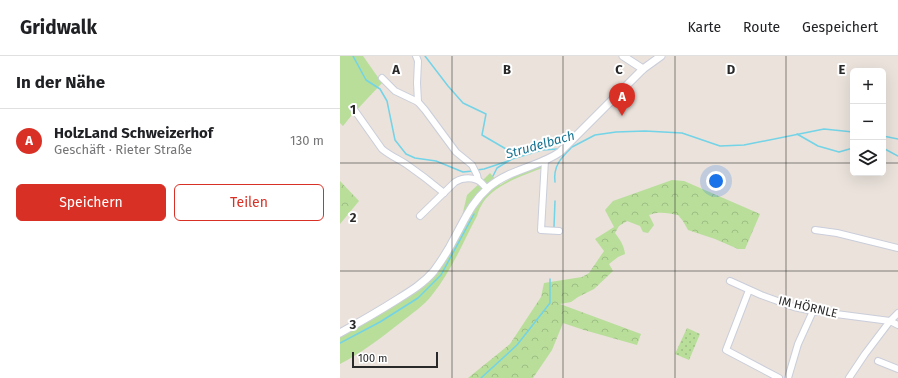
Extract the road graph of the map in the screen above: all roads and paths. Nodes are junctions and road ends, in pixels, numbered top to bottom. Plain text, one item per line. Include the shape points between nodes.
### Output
1 (416, 56) edge
2 (623, 56) edge
3 (661, 56) edge
4 (643, 69) junction
5 (382, 78) dead end
6 (418, 102) junction
7 (352, 108) dead end
8 (545, 160) junction
9 (478, 178) junction
10 (487, 189) junction
11 (444, 193) junction
12 (420, 216) dead end
13 (815, 230) dead end
14 (555, 231) dead end
15 (898, 248) edge
16 (730, 281) dead end
17 (749, 290) junction
18 (814, 311) junction
19 (898, 313) edge
20 (890, 321) junction
21 (898, 326) edge
22 (340, 333) edge
23 (878, 361) dead end
24 (898, 369) edge
25 (779, 378) edge
26 (788, 378) edge
27 (849, 378) edge

1 - 6 street
2 - 4 street
3 - 4 street
4 - 8 street via 568,145 558,154
5 - 6 street via 395,91
6 - 9 street via 456,152 472,165
7 - 11 street via 382,149
8 - 10 street via 508,175
8 - 14 street via 541,230
9 - 10 street
9 - 11 street via 460,179
10 - 22 street via 477,198 448,249 427,279 394,302
11 - 12 street
13 - 15 street
16 - 17 street, IM HÖRNLE
17 - 18 street, IM HÖRNLE via 794,307
17 - 25 street via 726,350
18 - 20 street, IM HÖRNLE
18 - 26 street via 798,344
19 - 20 street
20 - 21 street
20 - 27 street
23 - 24 street

